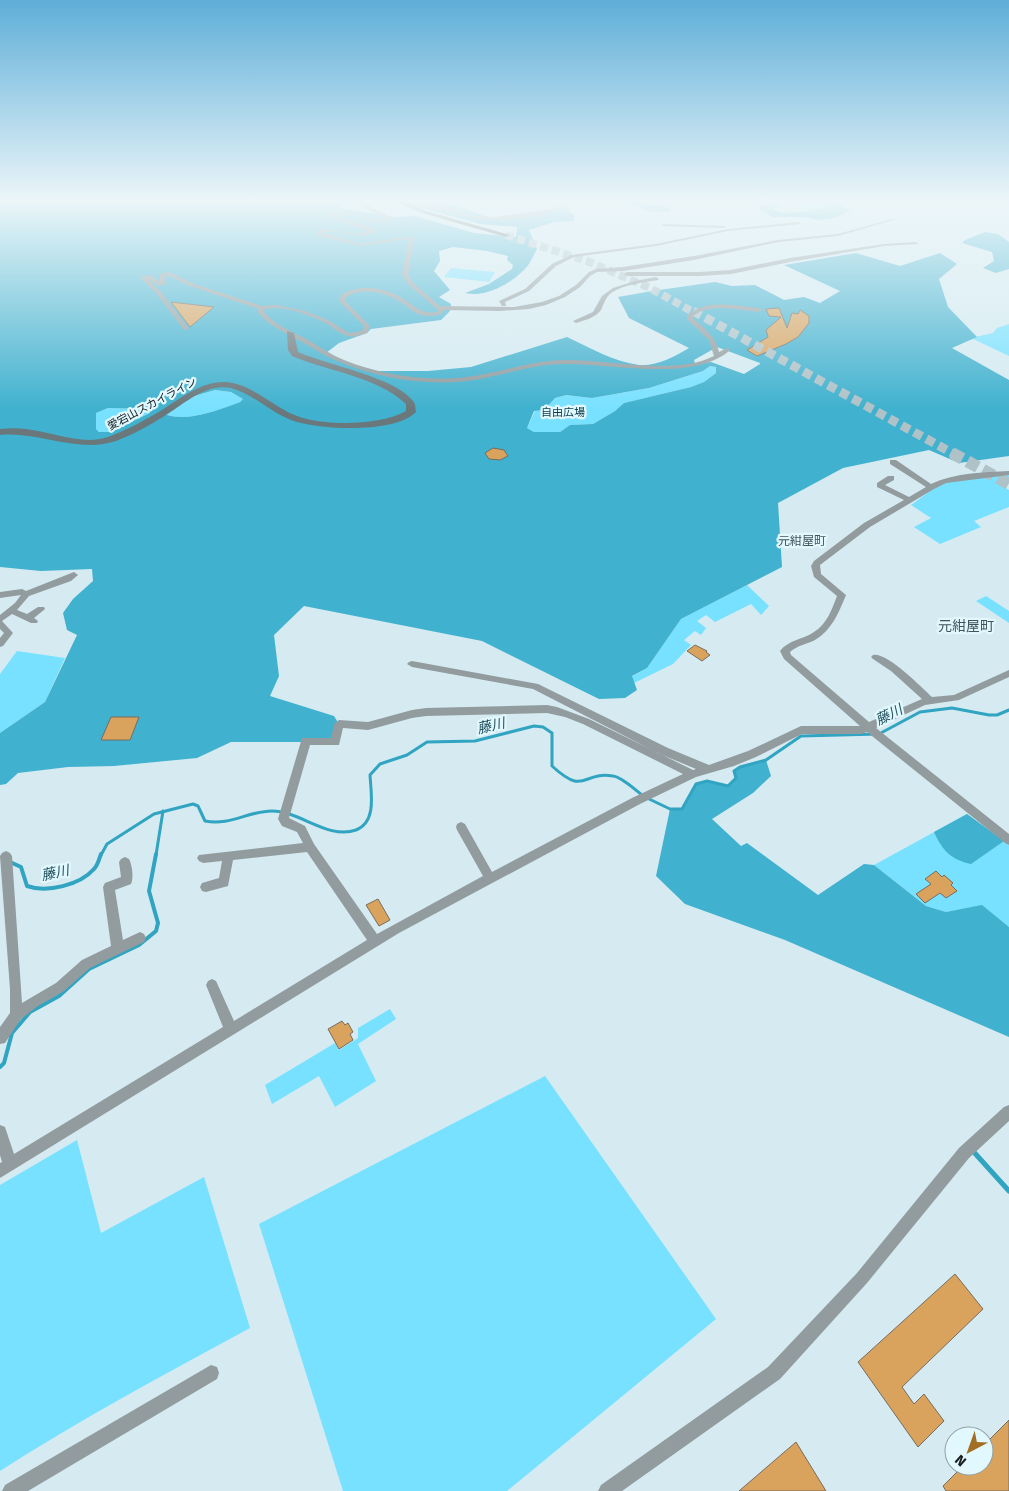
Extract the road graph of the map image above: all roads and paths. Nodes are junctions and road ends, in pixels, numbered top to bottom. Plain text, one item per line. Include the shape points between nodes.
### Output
1 (406, 270) edge
2 (549, 270) edge
3 (610, 270) joint
4 (743, 270) edge
5 (731, 272) junction
6 (421, 292) junction
7 (542, 304) junction
8 (504, 305) junction
9 (262, 308) junction
10 (438, 308) junction
11 (759, 310) dead end
12 (576, 322) dead end
13 (186, 329) dead end
14 (290, 333) junction
15 (727, 350) dead end
16 (717, 356) junction
17 (0, 432) edge
18 (893, 462) dead end
19 (1009, 473) edge
20 (891, 478) dead end
21 (931, 487) junction
22 (908, 500) junction
23 (74, 575) dead end
24 (26, 594) junction
25 (0, 595) edge
26 (41, 609) dead end
27 (12, 611) junction
28 (0, 619) edge
29 (0, 624) edge
30 (0, 644) edge
31 (876, 657) dead end
32 (412, 664) dead end
33 (1009, 673) edge
34 (930, 701) junction
35 (870, 729) junction
36 (707, 769) junction
37 (693, 774) junction
38 (461, 827) dead end
39 (1009, 840) edge
40 (310, 847) junction
41 (228, 856) junction
42 (202, 858) dead end
43 (6, 862) dead end
44 (124, 862) dead end
45 (490, 878) junction
46 (206, 887) dead end
47 (140, 938) dead end
48 (375, 941) junction
49 (118, 949) junction
50 (212, 985) dead end
51 (16, 1015) junction
52 (232, 1030) junction
53 (0, 1038) edge
54 (1009, 1112) edge
55 (0, 1132) edge
56 (5, 1168) edge
57 (212, 1373) dead end
58 (11, 1491) edge
59 (607, 1491) edge

1 - 6 street via 410,283
2 - 8 street via 527,290 502,301
3 - 5 street via 617,274
3 - 7 street via 591,272 578,286
4 - 5 street
5 - 12 street via 710,277 626,284 603,298 591,316
6 - 8 street via 428,292 441,302 481,307
6 - 10 street
7 - 8 street
7 - 10 street via 517,309
9 - 10 street via 279,306 327,322 351,335 365,332 367,326 342,300 348,292 357,289 388,294 426,315 439,313 441,310
9 - 13 street via 192,286 166,273 162,275 163,283 159,284 148,276 143,277 159,292
9 - 14 street via 262,315
11 - 16 street via 712,307 692,313 691,320 717,347
14 - 16 street via 342,362 427,380 466,379 553,363 675,366 709,361
14 - 17 main road, 愛宕山スカイライン via 292,350 382,385 410,400 413,409 407,416 392,422 315,423 288,416 239,389 222,386 194,392 172,408 105,441 82,441 23,430
15 - 16 street
18 - 21 street
19 - 21 street via 944,481
20 - 22 street via 880,485
21 - 22 street
22 - 35 street via 817,562 817,575 842,595 823,631 785,651 787,657
23 - 24 street
24 - 25 street
24 - 27 street
26 - 27 street via 31,620
27 - 28 street
29 - 30 street via 9,633
31 - 34 street
32 - 36 street via 535,686
33 - 34 street via 956,698
34 - 35 street
35 - 36 street via 801,730 730,763
35 - 39 street
36 - 37 street
37 - 40 street via 562,711 415,713 368,726 339,724 335,742 306,741 285,813 286,823 301,829
37 - 45 street
38 - 45 street
40 - 41 street
40 - 48 street
41 - 42 street
41 - 46 street via 224,882
43 - 51 street
44 - 49 street via 127,880 109,887
45 - 48 street
47 - 49 street
48 - 52 street
49 - 51 street via 86,964 60,987
50 - 52 street
51 - 53 street
52 - 56 street
54 - 59 street via 964,1153 862,1278 774,1373
55 - 56 street
57 - 58 street

